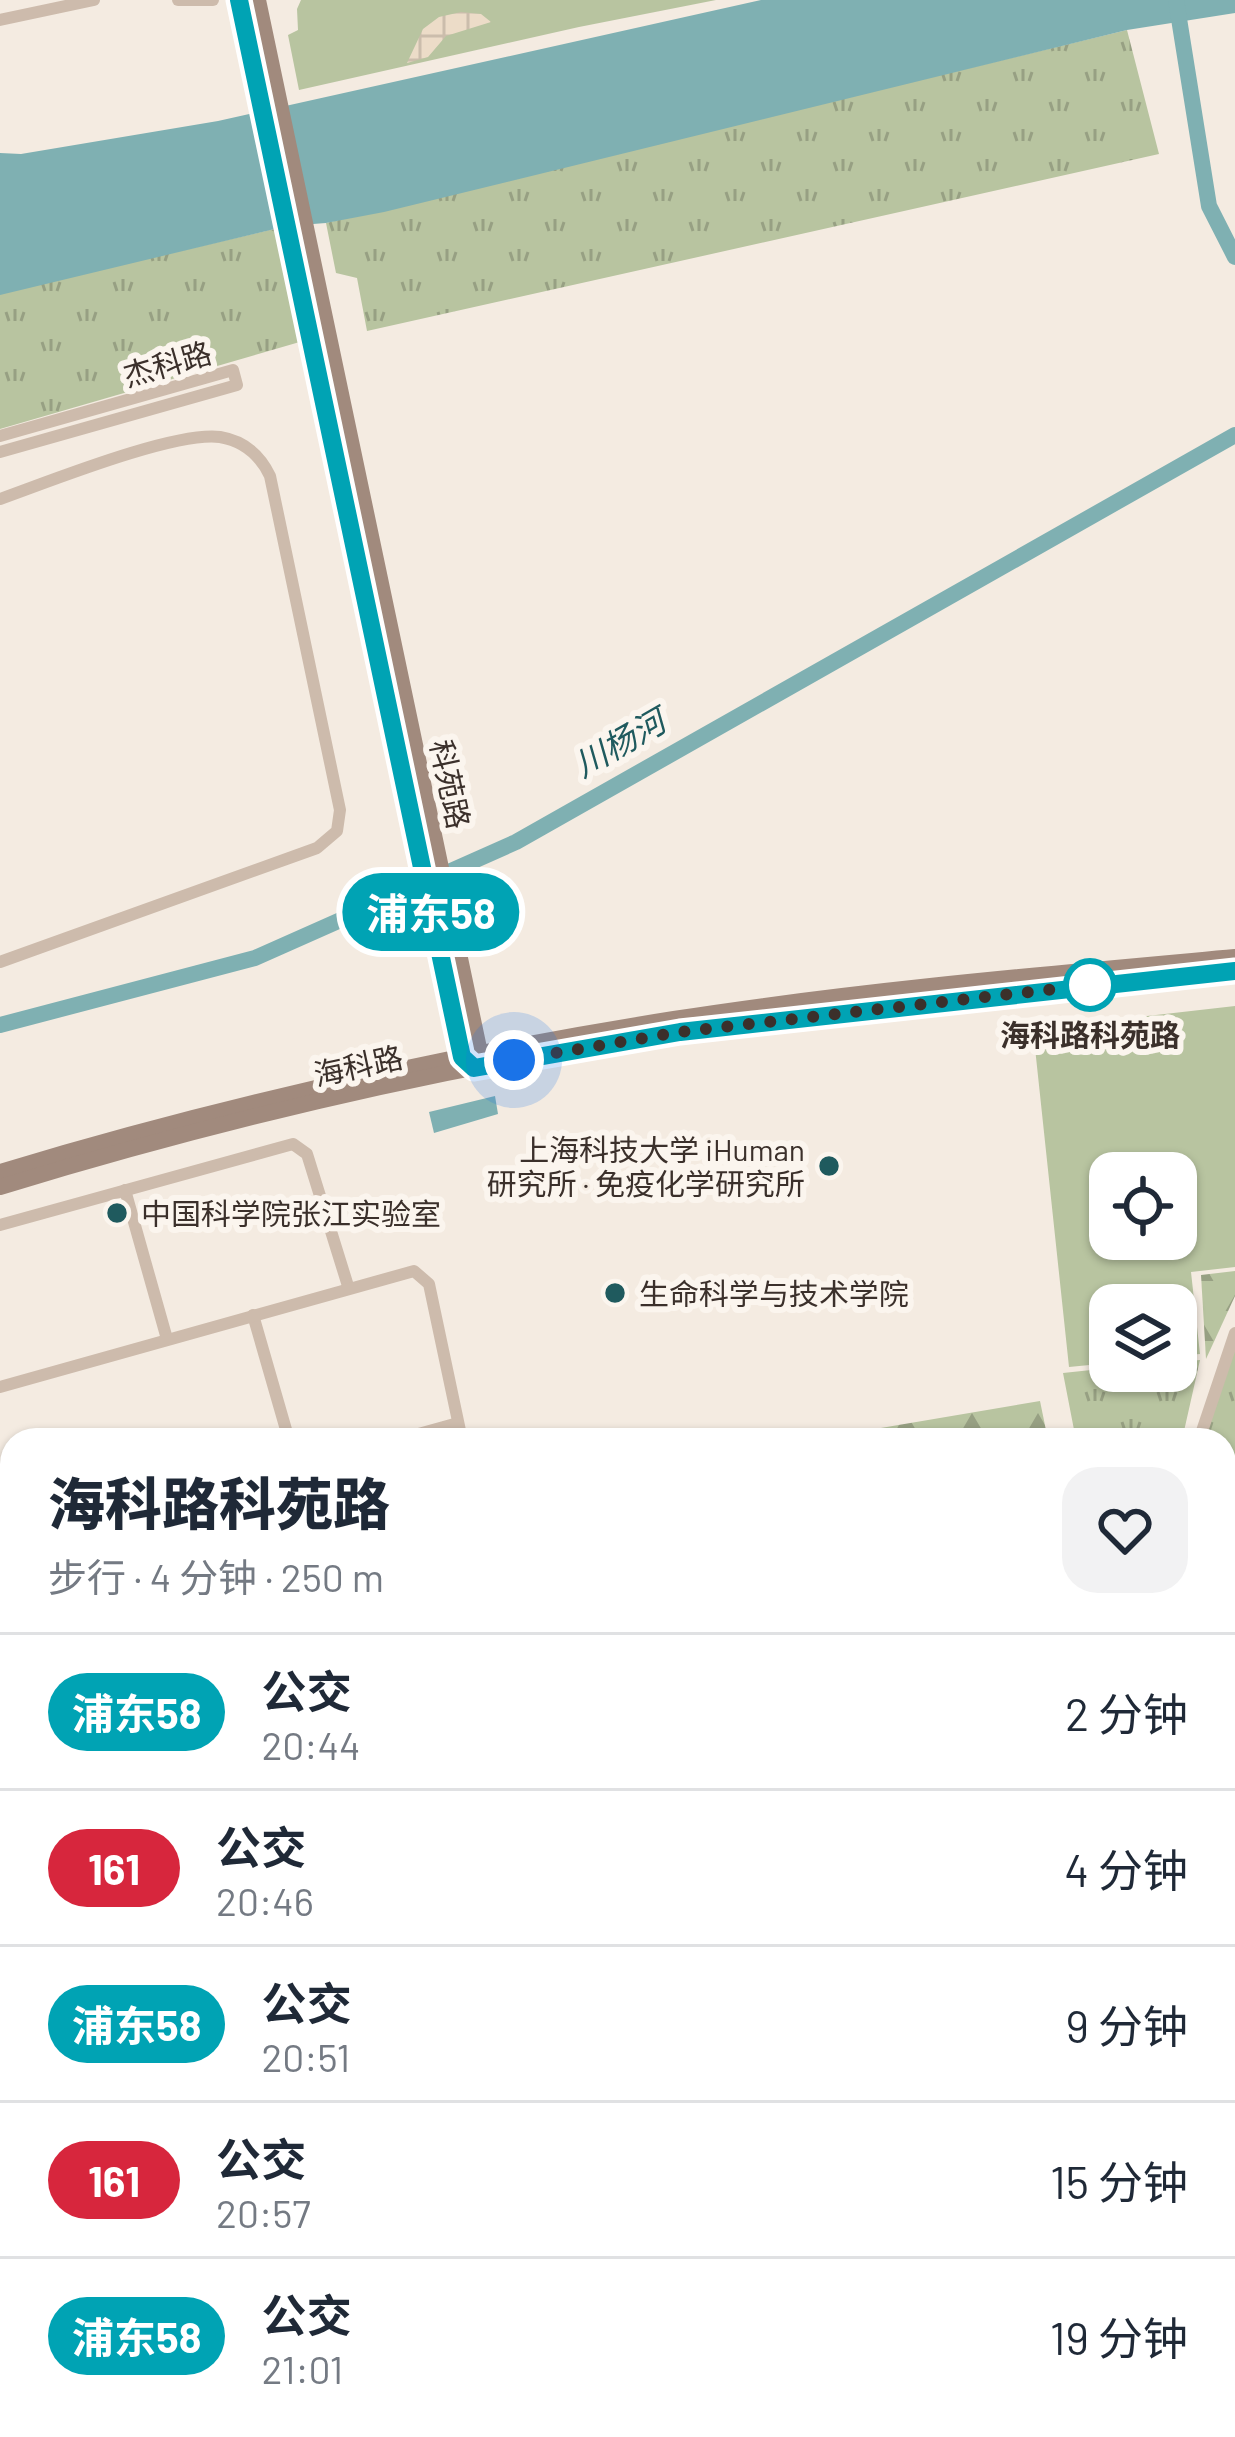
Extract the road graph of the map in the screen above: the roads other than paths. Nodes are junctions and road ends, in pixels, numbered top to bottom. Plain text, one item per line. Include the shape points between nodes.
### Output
1 (94, 0) edge
2 (178, 0) edge
3 (213, 0) edge
4 (239, 0) edge
5 (258, 0) edge
6 (0, 20) edge
7 (333, 401) junction
8 (0, 436) edge
9 (0, 452) edge
10 (0, 499) edge
11 (1235, 957) edge
12 (0, 962) edge
13 (1235, 971) edge
14 (472, 1059) junction
15 (0, 1172) edge
16 (0, 1187) edge
17 (125, 1190) junction
18 (0, 1225) edge
19 (348, 1286) junction
20 (253, 1316) junction
21 (1235, 1333) edge
22 (167, 1340) junction
23 (1229, 1370) edge
24 (0, 1387) edge
25 (458, 1423) junction
26 (286, 1428) edge
27 (440, 1428) edge
28 (459, 1428) edge
29 (1204, 1428) edge

1 - 6 street
2 - 3 street
4 - 7 street, 科苑路
5 - 7 street, 科苑路
7 - 14 street, 科苑路
8 - 9 street, 杰科路 via 233,370 237,385
10 - 12 street via 201,437 255,453 271,476 340,810 337,832 317,848
11 - 14 street, 海科路 via 678,1019
13 - 14 street, 海科路
14 - 15 street, 海科路 via 186,1119
14 - 16 street, 海科路
17 - 18 street
17 - 19 street via 300,1146
17 - 22 street
19 - 20 street
19 - 25 street via 406,1270 426,1278
20 - 22 street
20 - 26 street
21 - 23 street
22 - 24 street
23 - 29 street
25 - 27 street
25 - 28 street

